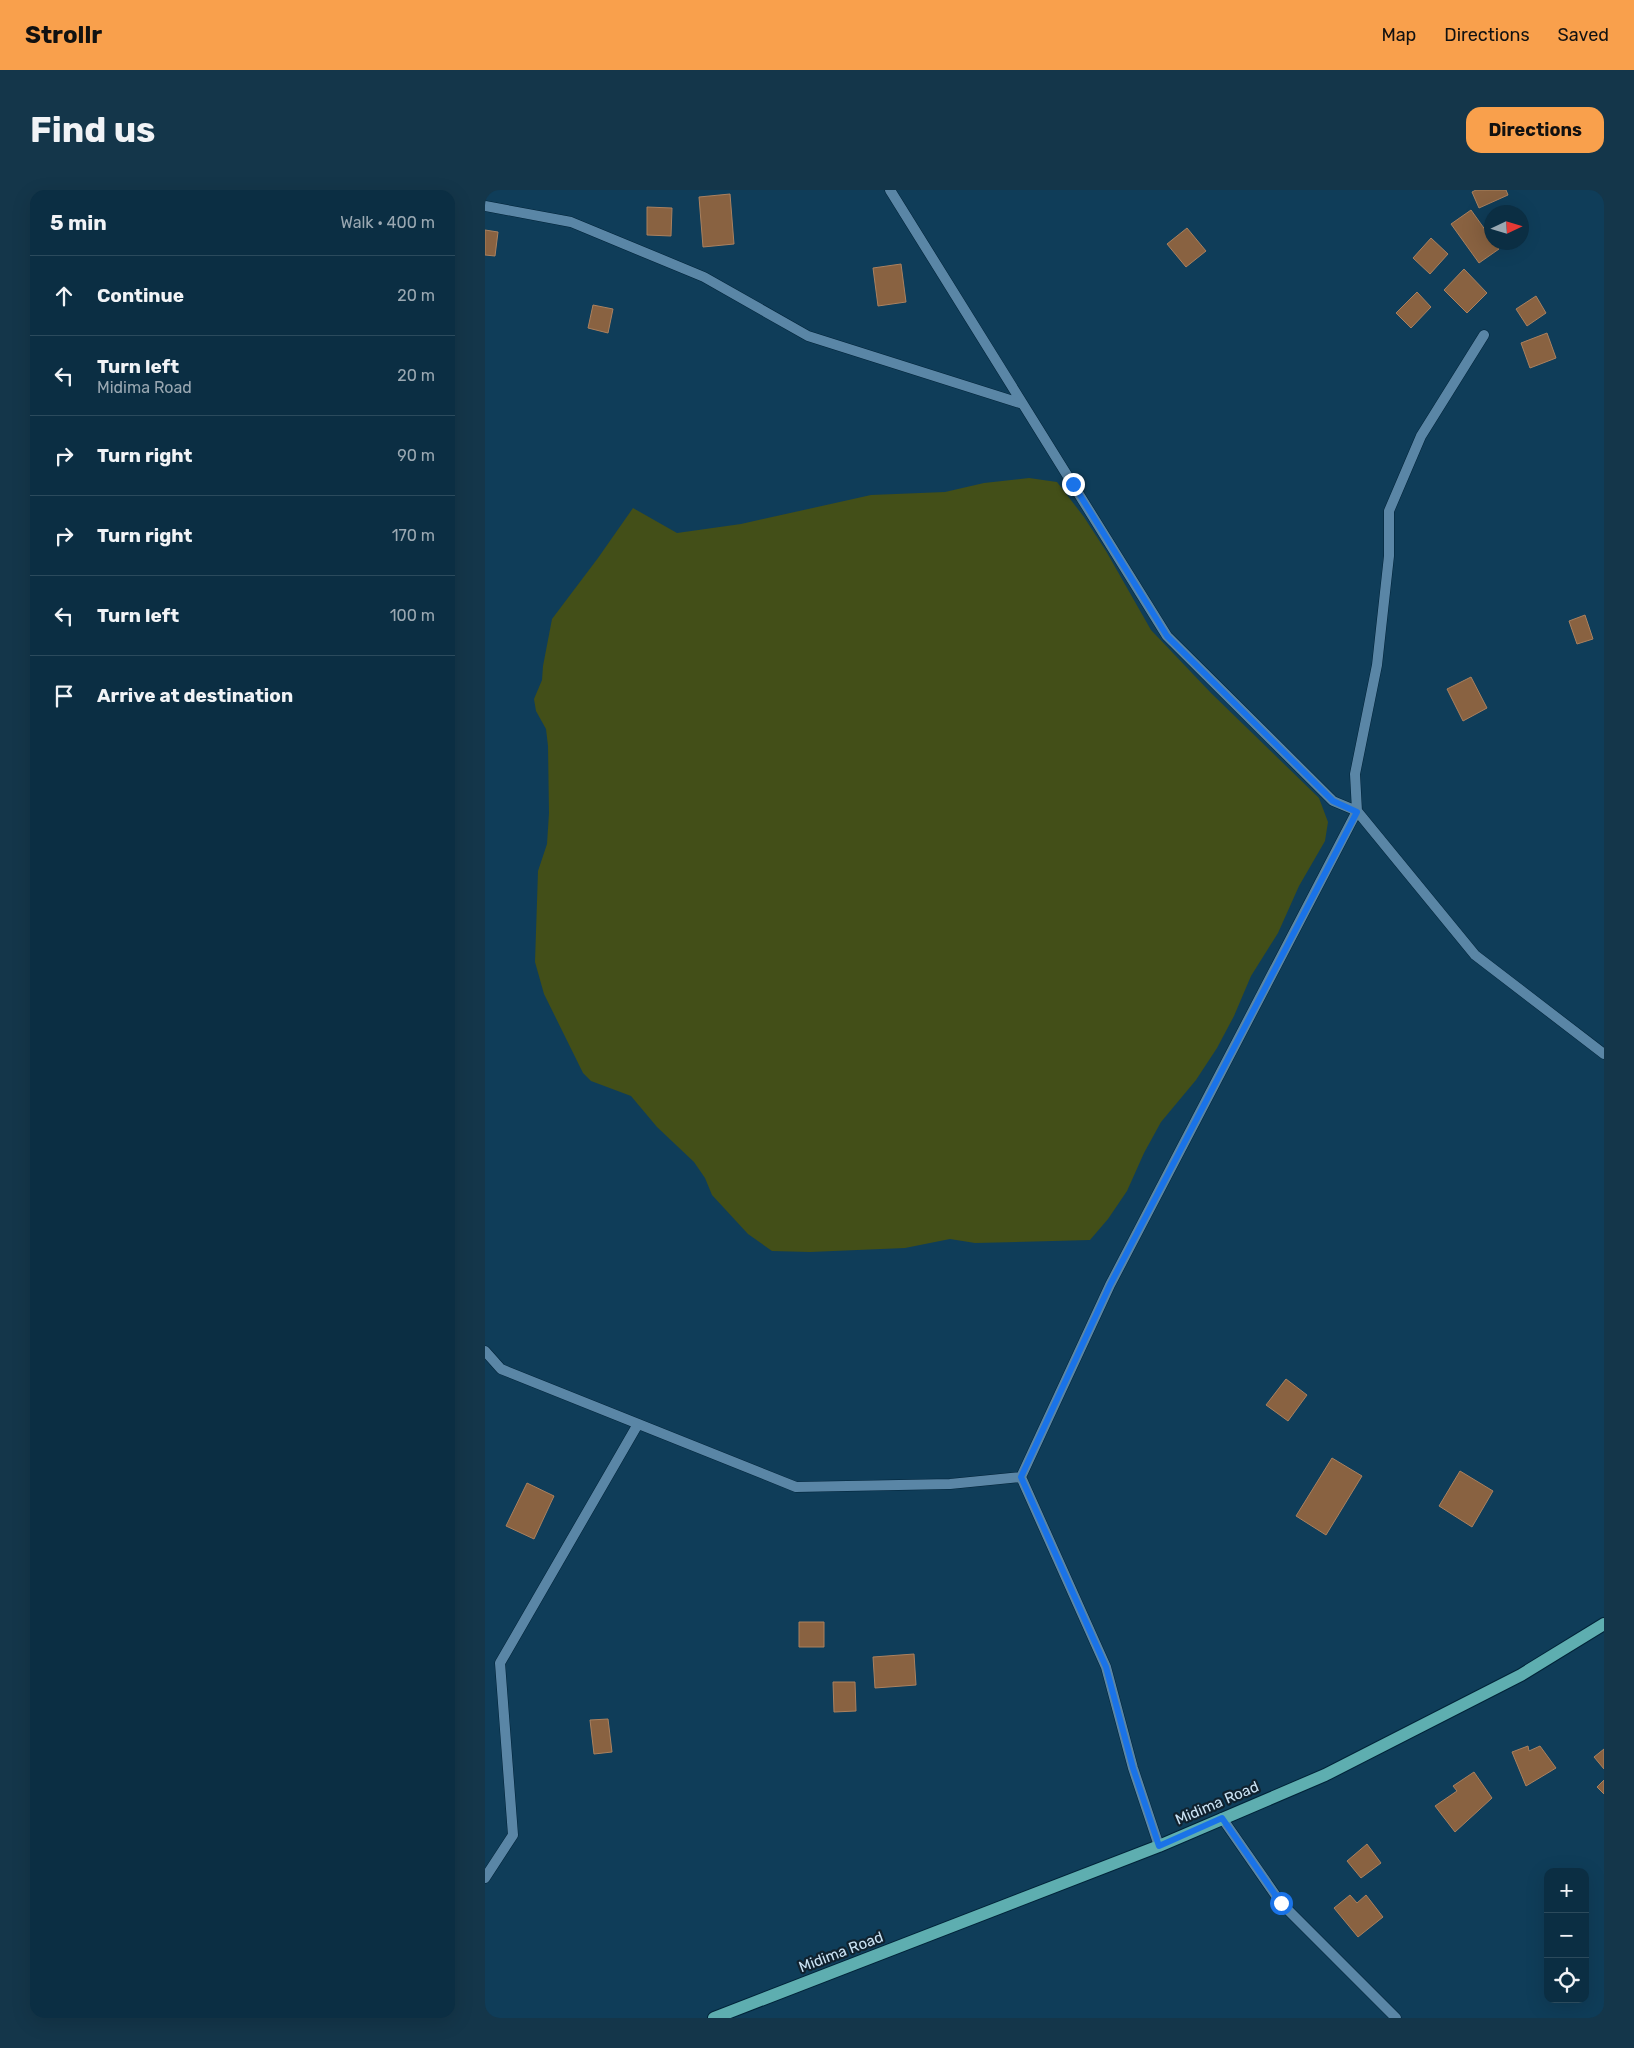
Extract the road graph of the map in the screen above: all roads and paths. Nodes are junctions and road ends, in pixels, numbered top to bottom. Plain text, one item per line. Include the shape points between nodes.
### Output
1 (890, 190) edge
2 (485, 206) edge
3 (1484, 335) dead end
4 (1023, 404) junction
5 (1357, 812) junction
6 (1604, 1054) edge
7 (485, 1350) edge
8 (637, 1424) junction
9 (1021, 1477) junction
10 (1604, 1624) edge
11 (1222, 1818) junction
12 (1159, 1846) junction
13 (485, 1878) edge
14 (714, 2018) edge
15 (1396, 2018) edge

1 - 4 street
2 - 4 street via 571,222 704,277 807,336
3 - 5 street via 1421,436 1389,511 1389,556 1377,665 1355,774
4 - 5 street via 1167,636 1333,801
5 - 6 street via 1475,955
5 - 9 street via 1110,1285
7 - 8 street via 501,1369
8 - 9 street via 796,1487 950,1484
8 - 13 street via 501,1663 513,1835
9 - 12 street via 1106,1667 1133,1768
10 - 11 main road, Midima Road via 1521,1675 1325,1775
11 - 12 main road, Midima Road
11 - 15 street via 1281,1903
12 - 14 main road, Midima Road

